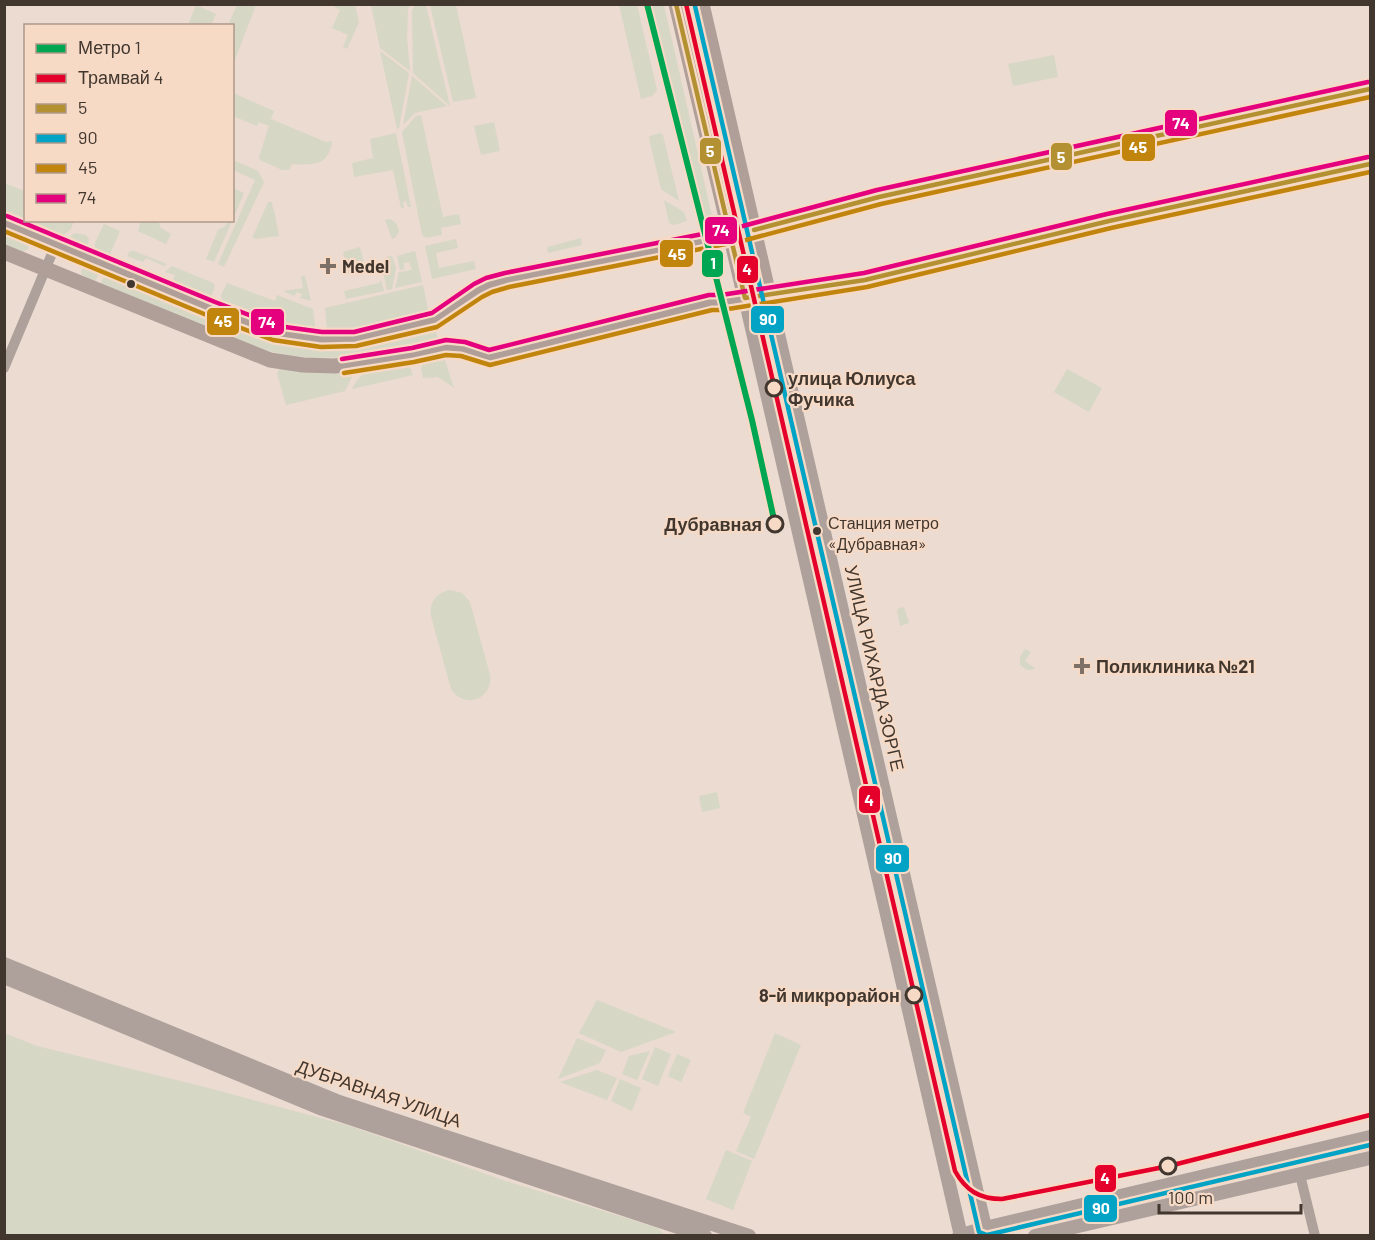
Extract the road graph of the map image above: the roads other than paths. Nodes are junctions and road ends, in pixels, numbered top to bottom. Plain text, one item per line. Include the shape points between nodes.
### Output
1 (676, 4) edge
2 (702, 4) edge
3 (1371, 89) edge
4 (1371, 164) edge
5 (4, 223) edge
6 (754, 230) junction
7 (729, 236) junction
8 (56, 244) junction
9 (4, 252) edge
10 (46, 269) junction
11 (769, 295) junction
12 (745, 298) junction
13 (4, 368) edge
14 (4, 964) edge
15 (4, 977) edge
16 (1371, 1137) edge
17 (1371, 1158) edge
18 (1300, 1175) junction
19 (986, 1232) edge
20 (960, 1235) edge
21 (705, 1236) edge
22 (749, 1236) edge
23 (1035, 1236) edge
24 (1315, 1236) edge

1 - 7 main road
2 - 6 main road, УЛИЦА РИХАРДА ЗОРГЕ
3 - 6 main road via 879,197
4 - 11 main road via 865,280
5 - 8 main road
6 - 7 main road
6 - 11 main road, УЛИЦА РИХАРДА ЗОРГЕ
7 - 8 main road via 507,280 478,291 435,320 355,339 322,340 276,333
7 - 12 main road
8 - 10 street
9 - 10 main road
10 - 12 main road via 270,360 303,365 335,366 446,348 489,358 711,302
10 - 13 street
11 - 12 main road
11 - 19 street, УЛИЦА РИХАРДА ЗОРГЕ
12 - 20 street
14 - 22 street, ДУБРАВНАЯ УЛИЦА via 339,1102
15 - 21 street, ДУБРАВНАЯ УЛИЦА via 320,1108
16 - 19 street
17 - 18 street
18 - 23 street
18 - 24 street
19 - 20 street

